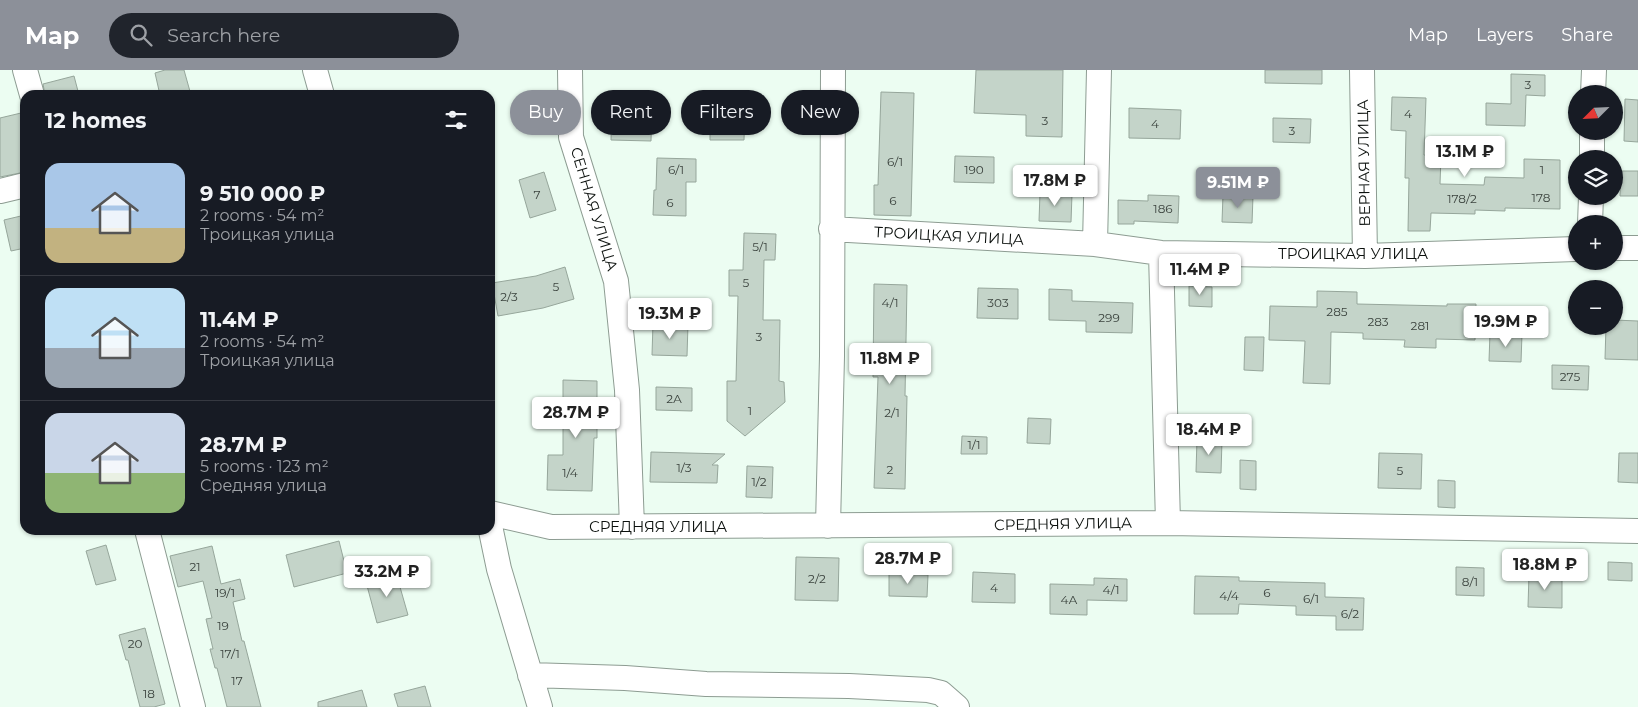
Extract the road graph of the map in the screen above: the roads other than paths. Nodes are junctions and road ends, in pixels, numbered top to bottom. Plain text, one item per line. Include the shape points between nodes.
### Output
1 (25, 70) edge
2 (315, 70) edge
3 (570, 70) edge
4 (833, 70) edge
5 (1099, 70) edge
6 (1362, 70) edge
7 (1594, 70) edge
8 (1593, 85) edge
9 (31, 90) edge
10 (321, 90) edge
11 (20, 186) edge
12 (0, 190) edge
13 (831, 229) junction
14 (1094, 244) junction
15 (1623, 248) edge
16 (1638, 248) edge
17 (1568, 249) edge
18 (1162, 253) junction
19 (1365, 256) junction
20 (495, 514) edge
21 (1168, 523) junction
22 (828, 526) junction
23 (632, 527) junction
24 (1638, 531) edge
25 (148, 535) edge
26 (492, 535) edge
27 (530, 676) junction
28 (193, 707) edge
29 (540, 707) edge
30 (957, 707) edge

1 - 9 street
2 - 10 street
3 - 23 street, СЕННАЯ УЛИЦА via 571,137 616,280 627,390
4 - 13 street
5 - 14 street
6 - 19 street, ВЕРНАЯ УЛИЦА
7 - 8 street
11 - 12 street
13 - 14 street, ТРОИЦКАЯ УЛИЦА
13 - 22 street
14 - 18 street, ТРОИЦКАЯ УЛИЦА
15 - 16 street
17 - 19 street, ТРОИЦКАЯ УЛИЦА
18 - 19 street, ТРОИЦКАЯ УЛИЦА
18 - 21 street
20 - 23 street, СРЕДНЯЯ УЛИЦА via 551,527
21 - 22 street, СРЕДНЯЯ УЛИЦА
21 - 24 street, СРЕДНЯЯ УЛИЦА
22 - 23 street, СРЕДНЯЯ УЛИЦА
25 - 28 street
26 - 27 street
27 - 29 street
27 - 30 street via 928,690 941,693

